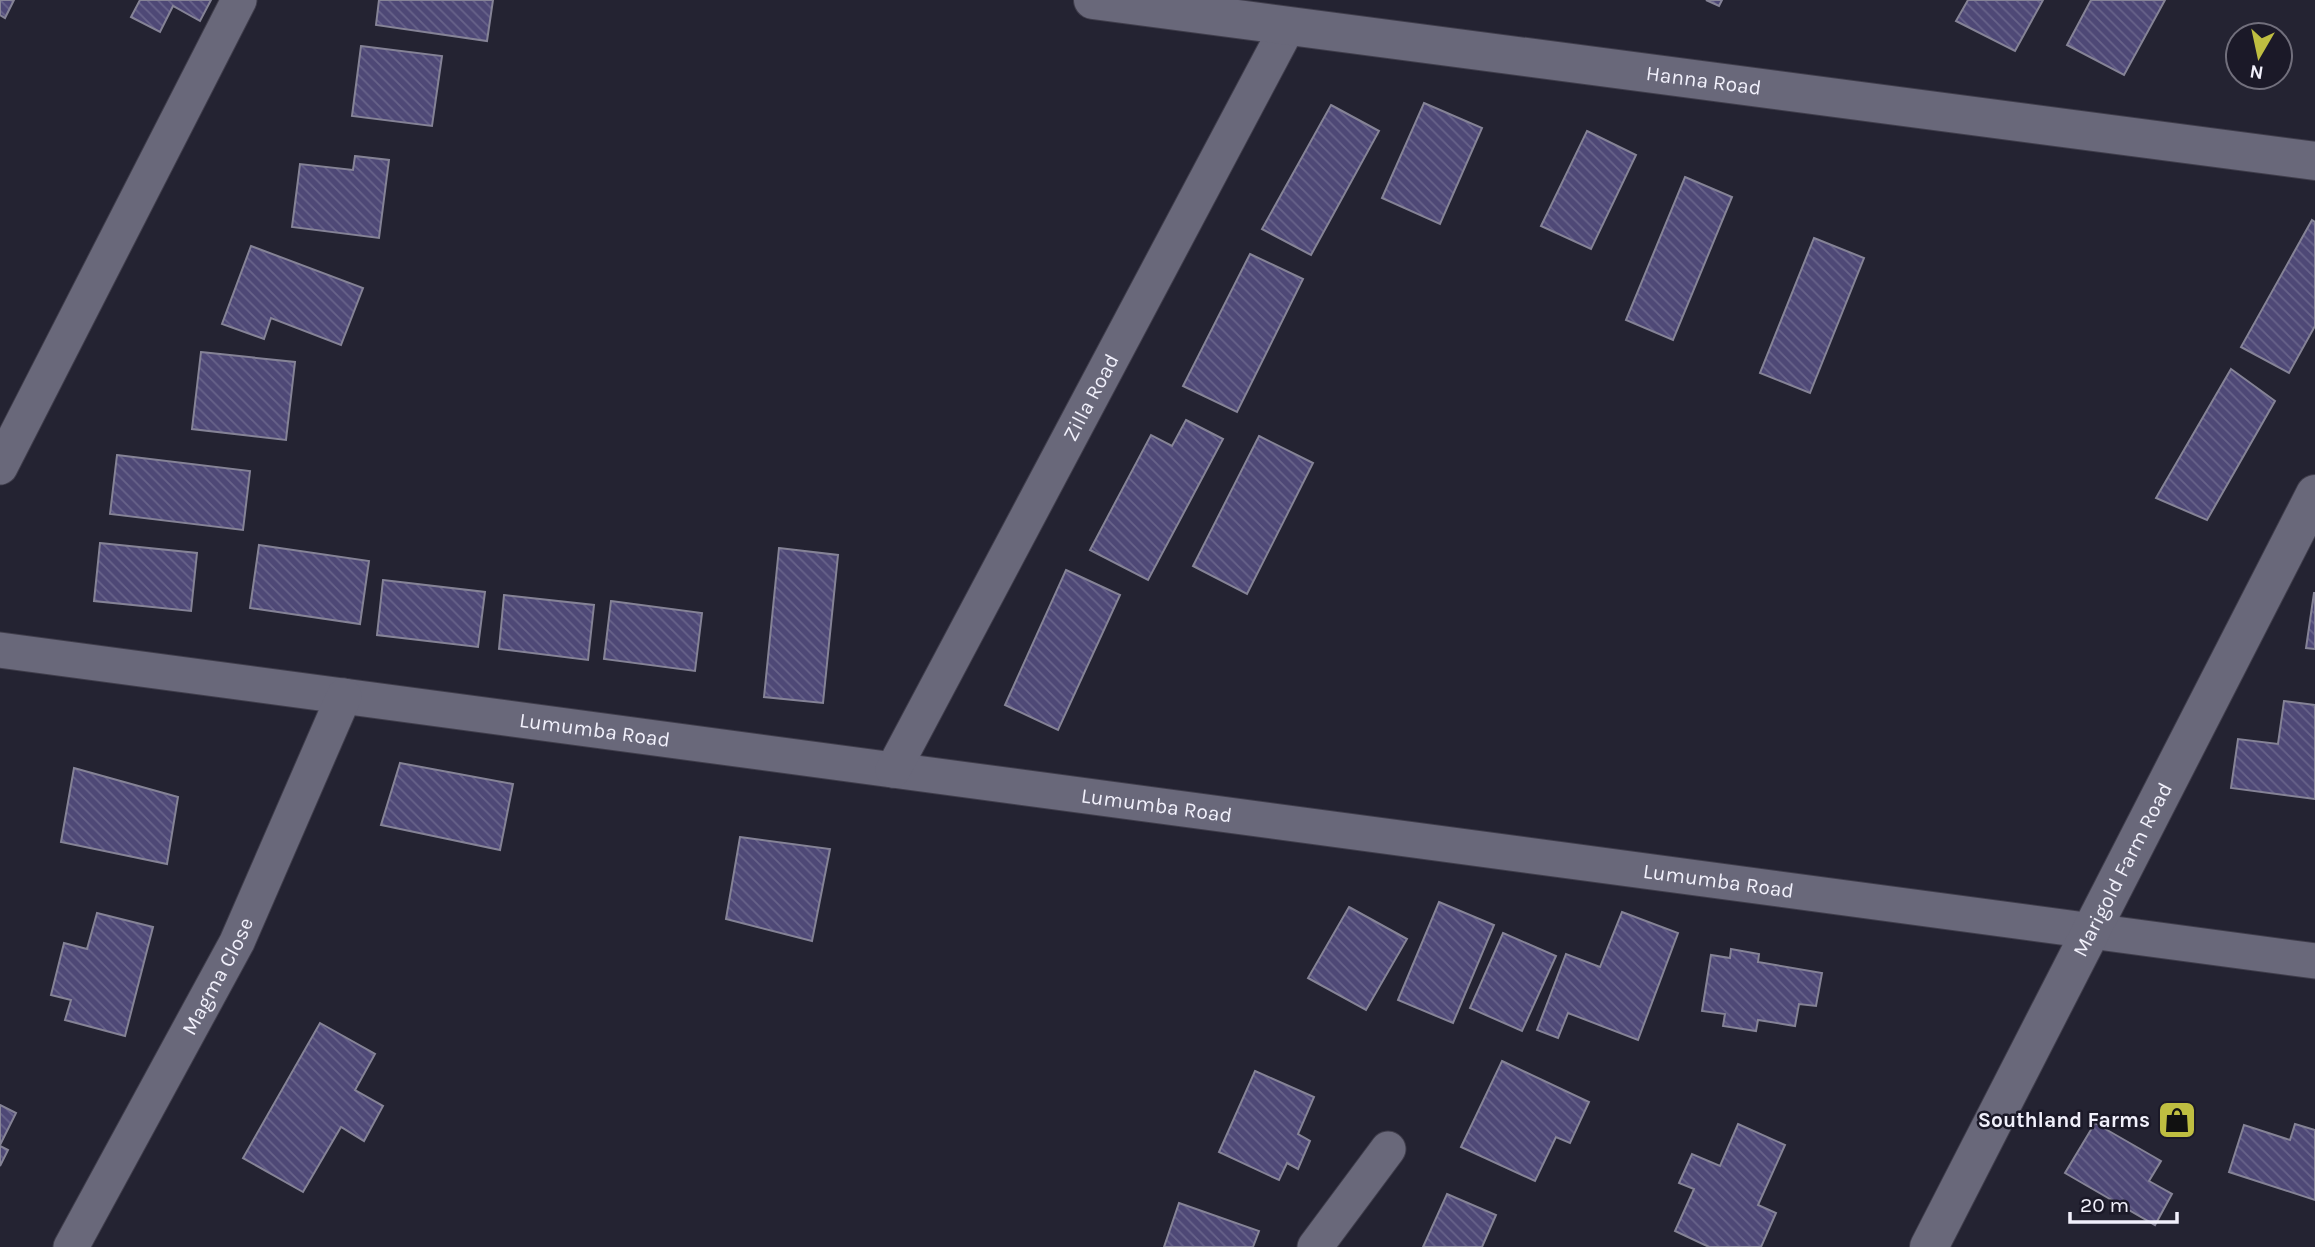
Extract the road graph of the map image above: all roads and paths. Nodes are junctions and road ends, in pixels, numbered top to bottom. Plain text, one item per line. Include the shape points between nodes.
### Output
1 (239, 0) edge
2 (1093, 0) edge
3 (1288, 26) junction
4 (2315, 161) edge
5 (0, 467) edge
6 (2315, 494) edge
7 (0, 650) edge
8 (344, 696) junction
9 (893, 770) junction
10 (2090, 931) junction
11 (2315, 961) edge
12 (1388, 1149) dead end
13 (71, 1247) edge
14 (1315, 1247) edge
15 (1929, 1247) edge

1 - 5 street
2 - 3 street, Hanna Road
3 - 4 street, Hanna Road
3 - 9 street, Zilla Road
6 - 10 street, Marigold Farm Road
7 - 8 street, Lumumba Road
8 - 9 street, Lumumba Road
8 - 13 street, Magma Close via 237,942
9 - 10 street, Lumumba Road
10 - 11 street, Lumumba Road
10 - 15 street, Marigold Farm Road
12 - 14 street

